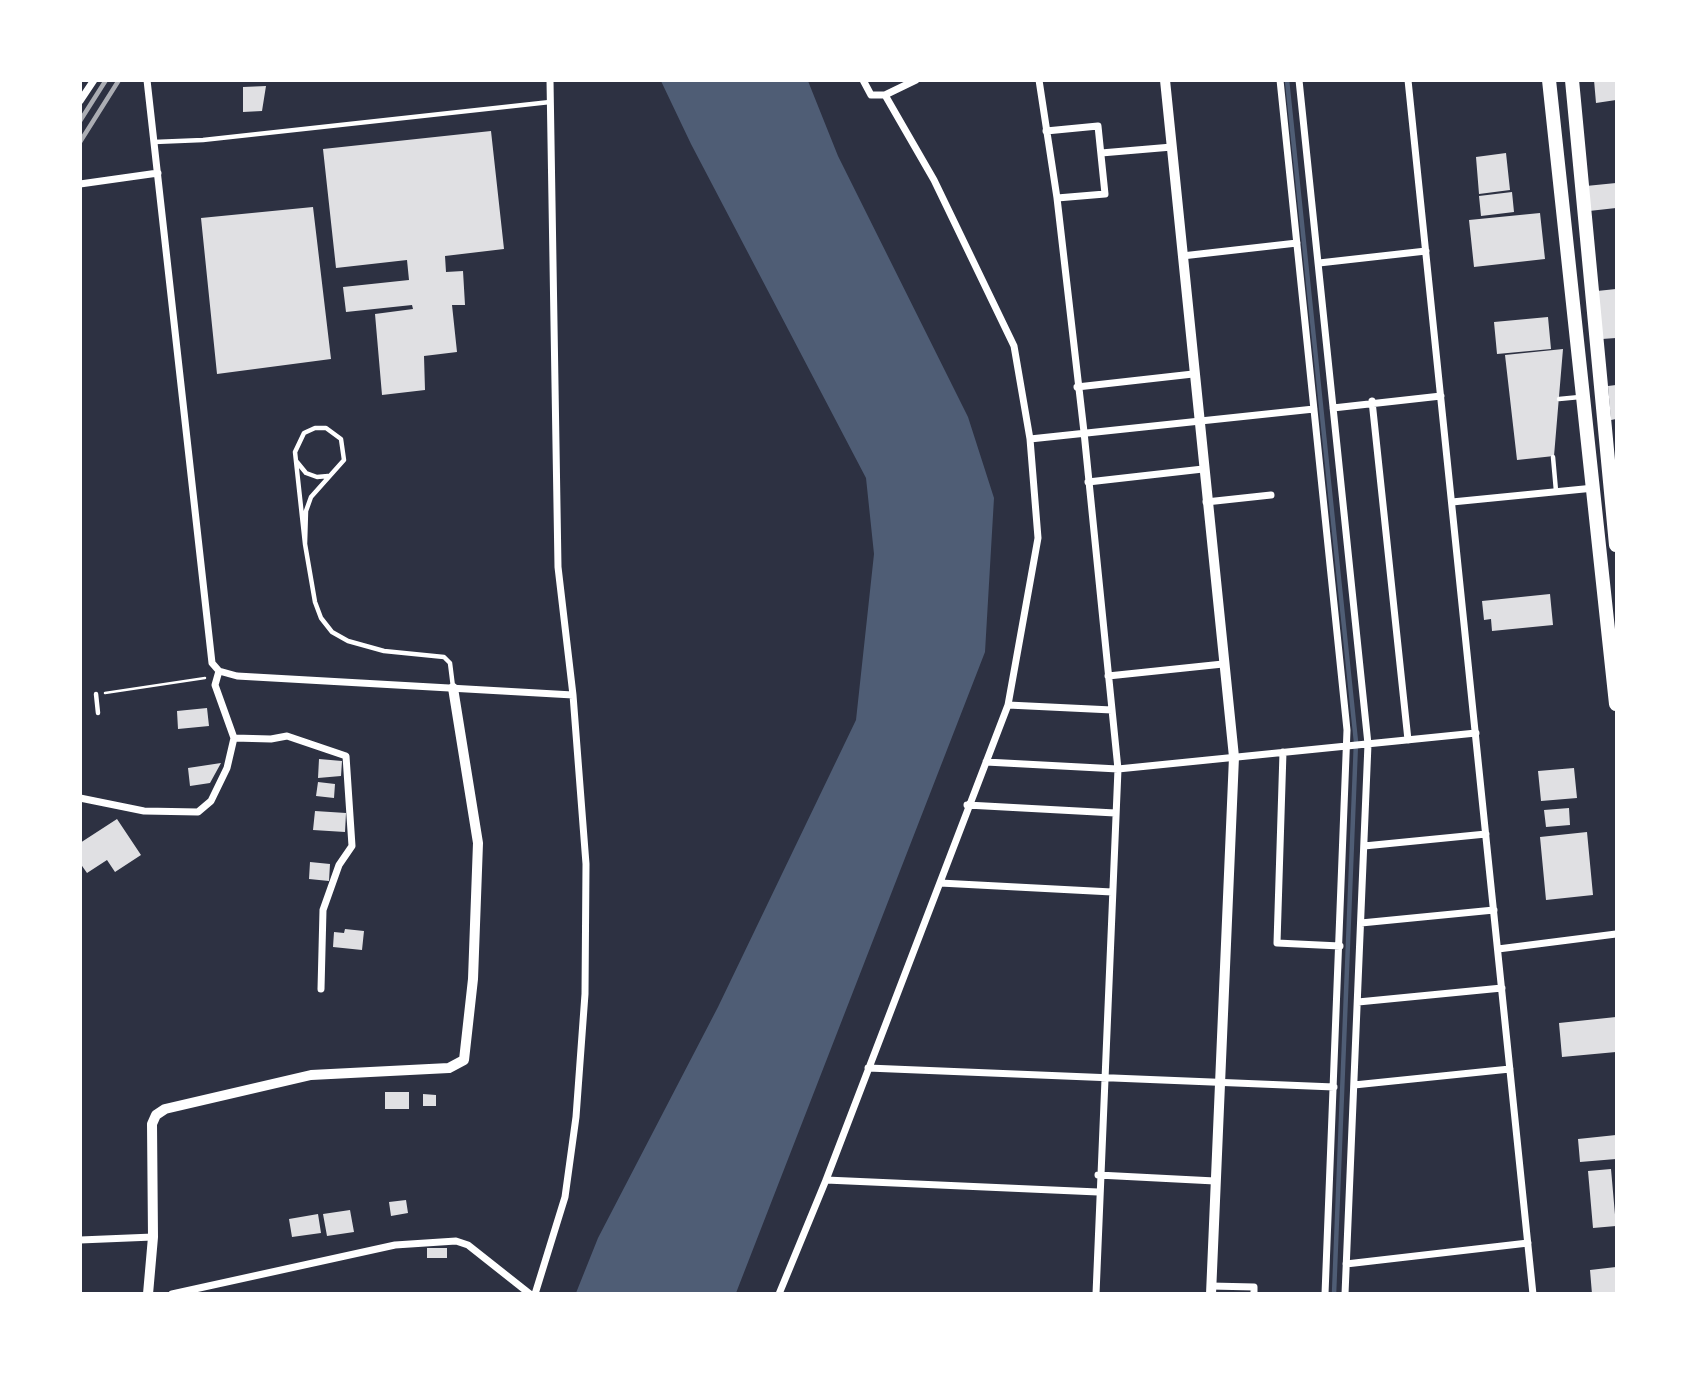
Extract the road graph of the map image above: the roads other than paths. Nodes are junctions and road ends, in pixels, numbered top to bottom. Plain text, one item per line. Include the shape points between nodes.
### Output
1 (94, 80) edge
2 (147, 80) edge
3 (550, 80) edge
4 (863, 80) edge
5 (916, 80) edge
6 (1039, 80) edge
7 (1165, 80) edge
8 (1280, 80) edge
9 (1299, 80) edge
10 (1408, 80) edge
11 (1549, 80) edge
12 (1572, 80) edge
13 (885, 95) junction
14 (80, 101) edge
15 (552, 102) junction
16 (1046, 131) junction
17 (154, 142) junction
18 (1172, 147) junction
19 (1101, 153) junction
20 (158, 173) junction
21 (80, 184) edge
22 (1057, 198) junction
23 (1297, 243) junction
24 (1426, 251) junction
25 (1182, 256) junction
26 (1319, 262) junction
27 (1193, 374) junction
28 (1077, 387) junction
29 (1441, 396) junction
30 (1584, 397) junction
31 (1559, 399) dead end
32 (1372, 401) junction
33 (1333, 408) junction
34 (1314, 409) junction
35 (1199, 420) junction
36 (1084, 432) junction
37 (1030, 439) junction
38 (295, 452) junction
39 (1553, 457) dead end
40 (1203, 469) junction
41 (329, 475) junction
42 (1088, 482) junction
43 (1613, 486) edge
44 (1595, 488) junction
45 (1556, 491) junction
46 (1271, 495) dead end
47 (1206, 502) junction
48 (1452, 502) junction
49 (305, 544) junction
50 (1616, 545) edge
51 (1223, 664) junction
52 (219, 671) junction
53 (1108, 676) junction
54 (453, 688) junction
55 (96, 694) road end
56 (573, 695) junction
57 (1616, 704) edge
58 (1007, 705) junction
59 (1112, 710) junction
60 (98, 713) dead end
61 (1476, 733) junction
62 (234, 738) junction
63 (1408, 740) junction
64 (1368, 744) junction
65 (1347, 746) junction
66 (1283, 752) junction
67 (1234, 757) junction
68 (986, 762) junction
69 (1118, 769) junction
70 (80, 797) edge
71 (968, 805) junction
72 (1115, 813) junction
73 (1486, 834) junction
74 (1364, 846) junction
75 (940, 883) junction
76 (1112, 892) junction
77 (1494, 911) junction
78 (1361, 923) junction
79 (1616, 934) edge
80 (1340, 946) junction
81 (1498, 949) junction
82 (1502, 988) junction
83 (321, 989) dead end
84 (1358, 1002) junction
85 (868, 1068) junction
86 (1510, 1069) junction
87 (1105, 1077) junction
88 (1221, 1082) junction
89 (1354, 1085) junction
90 (1334, 1087) junction
91 (1098, 1175) junction
92 (826, 1180) junction
93 (1215, 1181) junction
94 (1098, 1192) junction
95 (152, 1237) junction
96 (80, 1240) edge
97 (1528, 1243) junction
98 (1346, 1264) junction
99 (1211, 1290) edge
100 (148, 1293) edge
101 (172, 1293) edge
102 (533, 1293) edge
103 (779, 1293) edge
104 (1096, 1293) edge
105 (1254, 1293) edge
106 (1325, 1293) edge
107 (1345, 1293) edge
108 (1534, 1293) edge

1 - 14 street
2 - 17 street
3 - 15 street
4 - 13 street via 872,95
5 - 13 street
6 - 16 street
7 - 18 street
8 - 23 street
9 - 26 street
10 - 24 street
11 - 30 main road
12 - 43 main road
13 - 37 street via 934,180 1014,346
15 - 17 lane
15 - 56 street via 558,567
16 - 19 street via 1098,126
16 - 22 street
17 - 20 street
18 - 19 street
18 - 25 street
19 - 22 street via 1105,194
20 - 21 street
20 - 52 street via 209,651
22 - 28 street
23 - 25 street
23 - 34 street
24 - 26 street
24 - 29 street
25 - 27 street
26 - 33 street
27 - 28 street
27 - 35 street
28 - 36 street
29 - 32 street
29 - 48 street
30 - 31 lane
30 - 44 main road
32 - 33 street
32 - 63 street
33 - 64 street
34 - 35 street
34 - 65 street
35 - 36 street
35 - 40 street
36 - 37 street
36 - 42 street
37 - 58 street via 1038,538
38 - 41 lane via 306,472 317,477
38 - 41 lane via 304,433 315,428 334,431 341,439 344,460
38 - 49 lane
39 - 45 lane
40 - 42 street
40 - 47 street
41 - 49 lane via 308,504
42 - 53 street
43 - 50 main road
44 - 45 street
44 - 57 main road
45 - 48 street
46 - 47 street
47 - 51 street
48 - 61 street
49 - 54 lane via 314,602 332,632 384,651 444,657 450,663
51 - 53 street
51 - 67 street
52 - 54 street via 237,677
52 - 62 street via 215,685
53 - 59 street
54 - 56 street
54 - 95 street via 478,843 474,979 464,1060 449,1068 311,1075 166,1108 152,1124
55 - 60 lane
56 - 102 street via 586,864 585,993 565,1197
58 - 59 street
58 - 68 street
59 - 69 street
61 - 63 street
61 - 73 street
62 - 70 street via 227,768 211,801 198,812 144,811
62 - 83 street via 287,736 346,755 352,846 339,865 323,910
63 - 64 street
64 - 65 street
64 - 74 street
65 - 66 street
65 - 80 street
66 - 67 street
66 - 80 street via 1277,943
67 - 69 street
67 - 88 street
68 - 69 street
68 - 71 street
69 - 72 street
71 - 72 street
71 - 75 street
72 - 76 street
73 - 74 street
73 - 77 street
74 - 78 street
75 - 76 street
75 - 85 street
76 - 87 street
77 - 78 street
77 - 81 street
78 - 84 street
79 - 81 street
80 - 90 street
81 - 82 street
82 - 84 street
82 - 86 street
84 - 89 street
85 - 87 street
85 - 92 street
86 - 89 street
86 - 97 street
87 - 88 street
87 - 91 street
88 - 90 street
88 - 93 street
89 - 98 street
90 - 106 street
91 - 93 street
91 - 94 street
92 - 94 street
92 - 103 street
93 - 99 street
94 - 104 street
95 - 96 street
95 - 100 street
97 - 98 street
97 - 108 street
98 - 107 street
99 - 105 street via 1254,1287
101 - 102 street via 395,1245 456,1241

